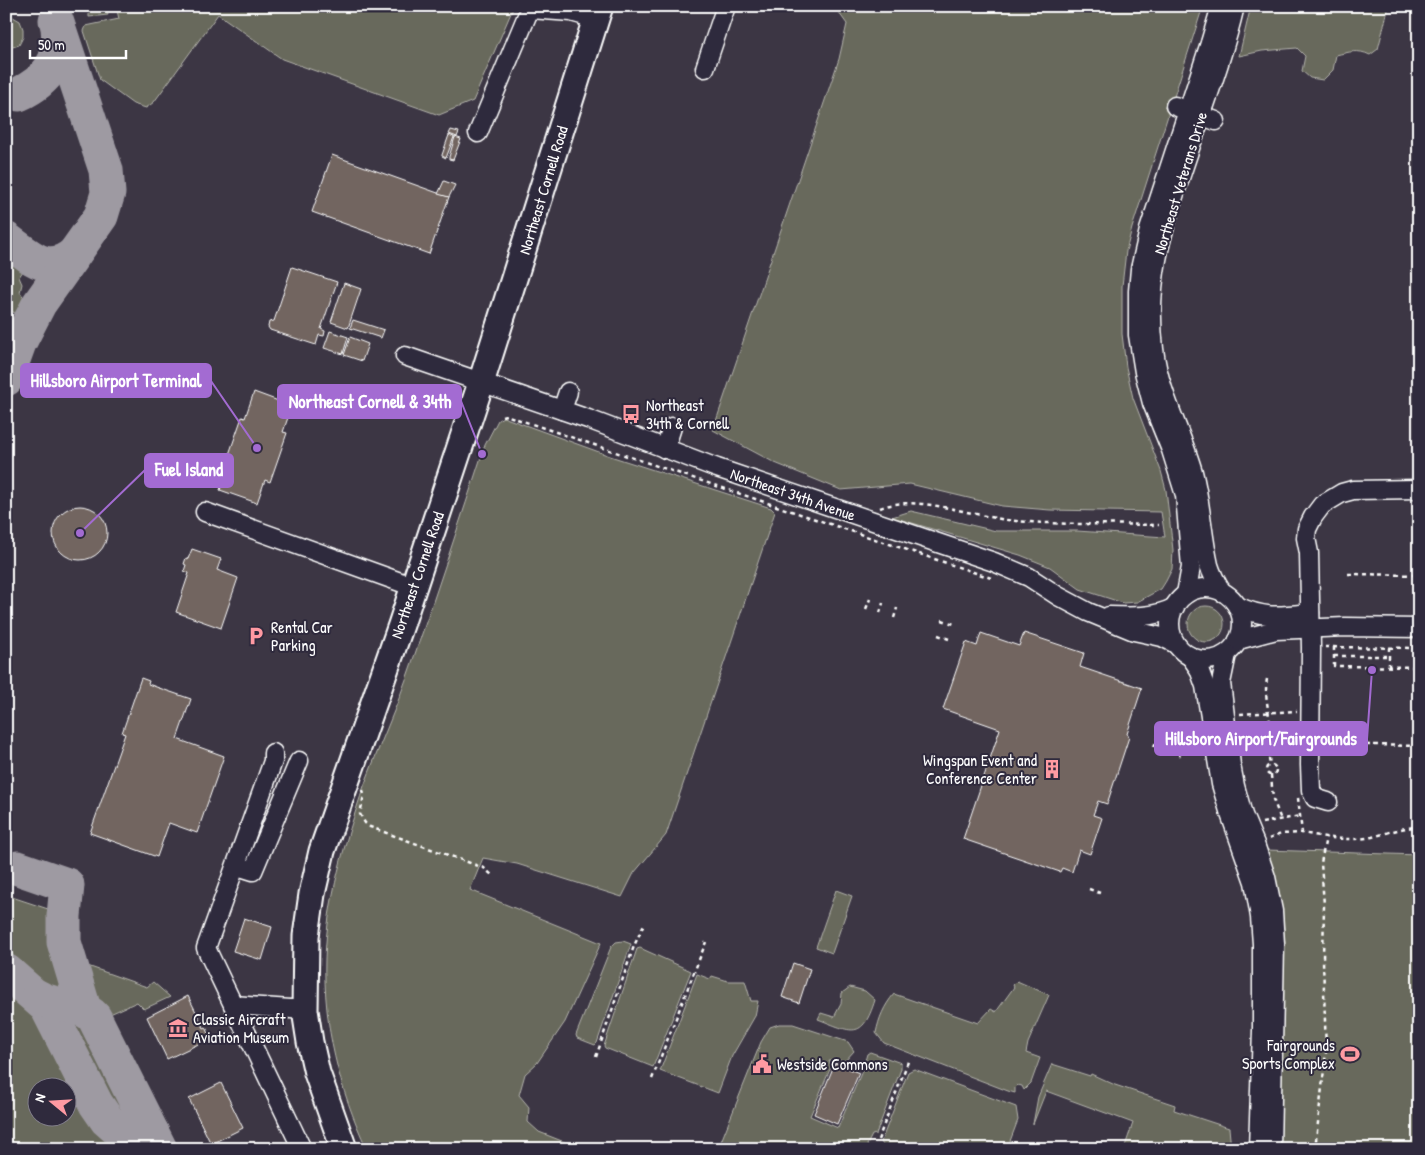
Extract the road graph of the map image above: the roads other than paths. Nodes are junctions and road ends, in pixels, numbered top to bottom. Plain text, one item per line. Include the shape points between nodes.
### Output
1 (726, 6) edge
2 (1221, 6) edge
3 (1235, 6) edge
4 (531, 8) edge
5 (598, 12) edge
6 (705, 68) dead end
7 (1195, 113) junction
8 (478, 133) dead end
9 (405, 356) dead end
10 (481, 383) junction
11 (568, 392) dead end
12 (562, 410) junction
13 (672, 427) dead end
14 (665, 449) junction
15 (1419, 489) edge
16 (205, 512) dead end
17 (414, 586) junction
18 (1222, 592) junction
19 (1180, 600) junction
20 (1237, 606) junction
21 (1100, 616) junction
22 (1310, 621) junction
23 (1419, 628) edge
24 (1176, 644) junction
25 (1232, 647) junction
26 (1190, 656) junction
27 (273, 753) dead end
28 (299, 761) dead end
29 (1328, 802) dead end
30 (237, 866) junction
31 (232, 1005) junction
32 (305, 1010) junction
33 (302, 1149) edge
34 (344, 1149) edge
35 (1258, 1149) edge
36 (1272, 1149) edge

1 - 6 street
2 - 7 street, Northeast Veterans Drive
3 - 7 street, Northeast Veterans Drive
4 - 5 street
4 - 8 street
5 - 10 highway, Northeast Cornell Road
7 - 18 street, Northeast Veterans Drive via 1161,235 1151,315 1154,352 1162,386 1192,471 1209,565
7 - 19 street, Northeast Veterans Drive via 1146,240 1137,313 1140,354 1148,389 1185,495 1191,567
9 - 10 street, Northeast 34th Avenue
10 - 12 street, Northeast 34th Avenue
10 - 17 highway, Northeast Cornell Road
11 - 12 street
12 - 14 street, Northeast 34th Avenue
13 - 14 street
14 - 21 street, Northeast 34th Avenue via 1016,570 1074,606
15 - 22 street via 1353,490 1322,505 1307,529 1306,538
16 - 17 street
17 - 32 highway, Northeast Cornell Road via 322,851 306,936
18 - 19 street via 1202,589
18 - 20 street
19 - 21 street, Northeast 34th Avenue via 1166,611 1147,616
19 - 24 street via 1170,625
20 - 22 street via 1265,616
20 - 25 street via 1242,622
21 - 24 street, Northeast 34th Avenue
22 - 23 street via 1345,627
22 - 25 street via 1265,632
22 - 29 street via 1311,790 1315,798
24 - 26 street
25 - 26 street via 1210,659
25 - 36 street via 1221,683 1234,786 1266,877 1273,911
26 - 35 street via 1205,686 1221,784 1254,882 1260,917 1262,1030
27 - 30 street
28 - 30 street via 253,871
30 - 31 street via 206,948
31 - 32 street
31 - 33 street
32 - 34 highway, Northeast Cornell Road via 317,1073

